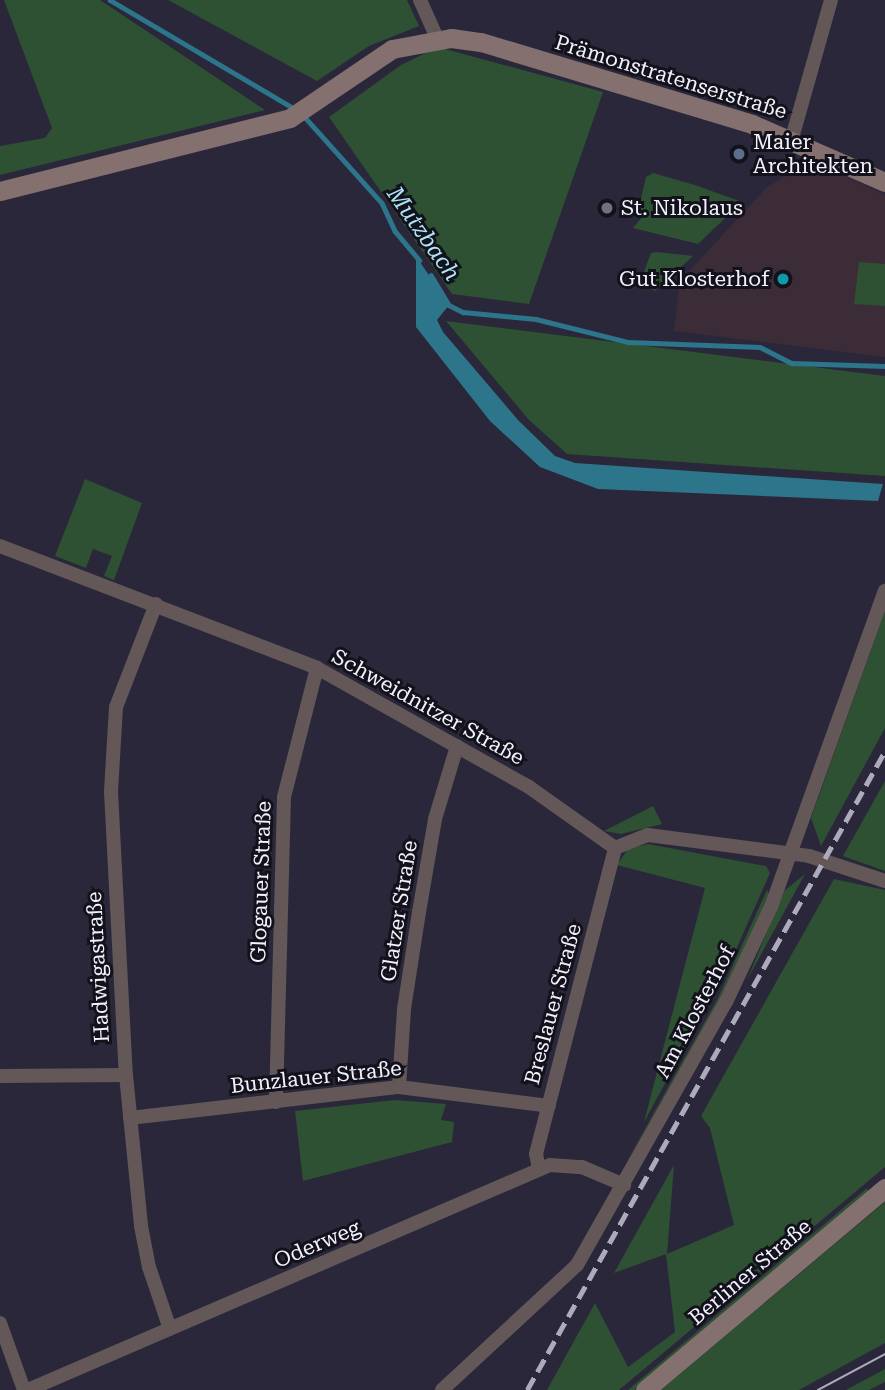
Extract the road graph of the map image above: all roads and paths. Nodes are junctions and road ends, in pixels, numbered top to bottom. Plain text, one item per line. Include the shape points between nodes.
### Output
1 (420, 0) edge
2 (831, 0) edge
3 (437, 38) junction
4 (792, 138) junction
5 (885, 182) edge
6 (0, 191) edge
7 (0, 546) edge
8 (885, 591) edge
9 (156, 604) junction
10 (317, 668) junction
11 (457, 746) junction
12 (615, 849) junction
13 (790, 855) junction
14 (885, 881) edge
15 (126, 1075) junction
16 (0, 1076) edge
17 (399, 1087) junction
18 (276, 1102) junction
19 (549, 1105) junction
20 (130, 1118) junction
21 (539, 1169) junction
22 (624, 1185) junction
23 (885, 1188) edge
24 (0, 1323) edge
25 (170, 1329) junction
26 (26, 1390) edge
27 (442, 1390) edge
28 (645, 1390) edge

1 - 3 street
2 - 4 street
3 - 4 main road, Prämonstratenserstraße via 481,42
3 - 6 main road, Prämonstratenserstraße via 392,48 295,116
4 - 5 main road, Prämonstratenserstraße
7 - 9 street, Schweidnitzer Straße
8 - 13 street, Am Klosterhof
9 - 10 street, Schweidnitzer Straße
9 - 15 street, Hadwigastraße via 116,707 113,745 113,868
10 - 11 street, Schweidnitzer Straße
10 - 18 street, Glogauer Straße via 284,797
11 - 12 street, Schweidnitzer Straße via 528,787
11 - 17 street, Glatzer Straße via 435,819 419,912 404,1009
12 - 13 street via 648,835
12 - 19 street, Breslauer Straße
13 - 14 street
13 - 22 street, Am Klosterhof via 740,976
15 - 16 street
15 - 20 street, Hadwigastraße
17 - 18 street, Bunzlauer Straße
17 - 19 street, Bunzlauer Straße
18 - 20 street, Bunzlauer Straße
19 - 21 street, Breslauer Straße via 536,1154
20 - 25 street, Hadwigastraße via 146,1254
21 - 22 street, Oderweg via 572,1166
21 - 25 street, Oderweg
22 - 27 street, Am Klosterhof via 577,1265
23 - 28 main road, Berliner Straße
24 - 26 street
25 - 26 street, Oderweg

